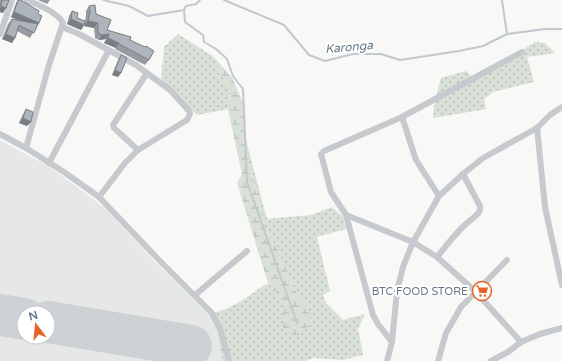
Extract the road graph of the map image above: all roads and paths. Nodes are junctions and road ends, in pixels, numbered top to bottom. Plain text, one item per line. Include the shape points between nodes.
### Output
1 (12, 0) edge
2 (28, 0) edge
3 (62, 27) junction
4 (0, 34) edge
5 (109, 50) junction
6 (522, 52) dead end
7 (147, 73) junction
8 (562, 107) edge
9 (402, 117) junction
10 (537, 128) junction
11 (0, 134) edge
12 (26, 148) junction
13 (138, 150) junction
14 (49, 163) junction
15 (462, 174) junction
16 (439, 196) junction
17 (100, 197) junction
18 (346, 215) junction
19 (413, 242) junction
20 (247, 251) dead end
21 (437, 257) junction
22 (507, 260) dead end
23 (562, 285) edge
24 (475, 291) junction
25 (195, 296) junction
26 (562, 328) edge
27 (392, 342) junction
28 (521, 342) junction
29 (229, 361) edge
30 (387, 361) edge
31 (438, 361) edge
32 (491, 361) edge

1 - 4 street
2 - 3 street via 61,19
3 - 5 street
3 - 12 street
5 - 7 street
5 - 14 street
6 - 9 street
7 - 13 street via 113,125
7 - 13 street via 170,90 190,114 187,120
8 - 10 street
9 - 16 street via 416,160
9 - 18 street via 321,154 331,192
10 - 15 street via 495,150
10 - 23 street via 544,207
11 - 12 street
12 - 14 street
13 - 17 street
14 - 17 street
15 - 16 street
15 - 21 street via 480,210
16 - 19 street
17 - 25 street
18 - 19 street
18 - 27 street via 373,315
19 - 21 street
19 - 27 street via 399,283
20 - 25 street
21 - 24 street
22 - 24 street
24 - 28 street
24 - 31 street via 449,326
25 - 29 street via 217,320
26 - 28 street
27 - 30 street
28 - 32 street

